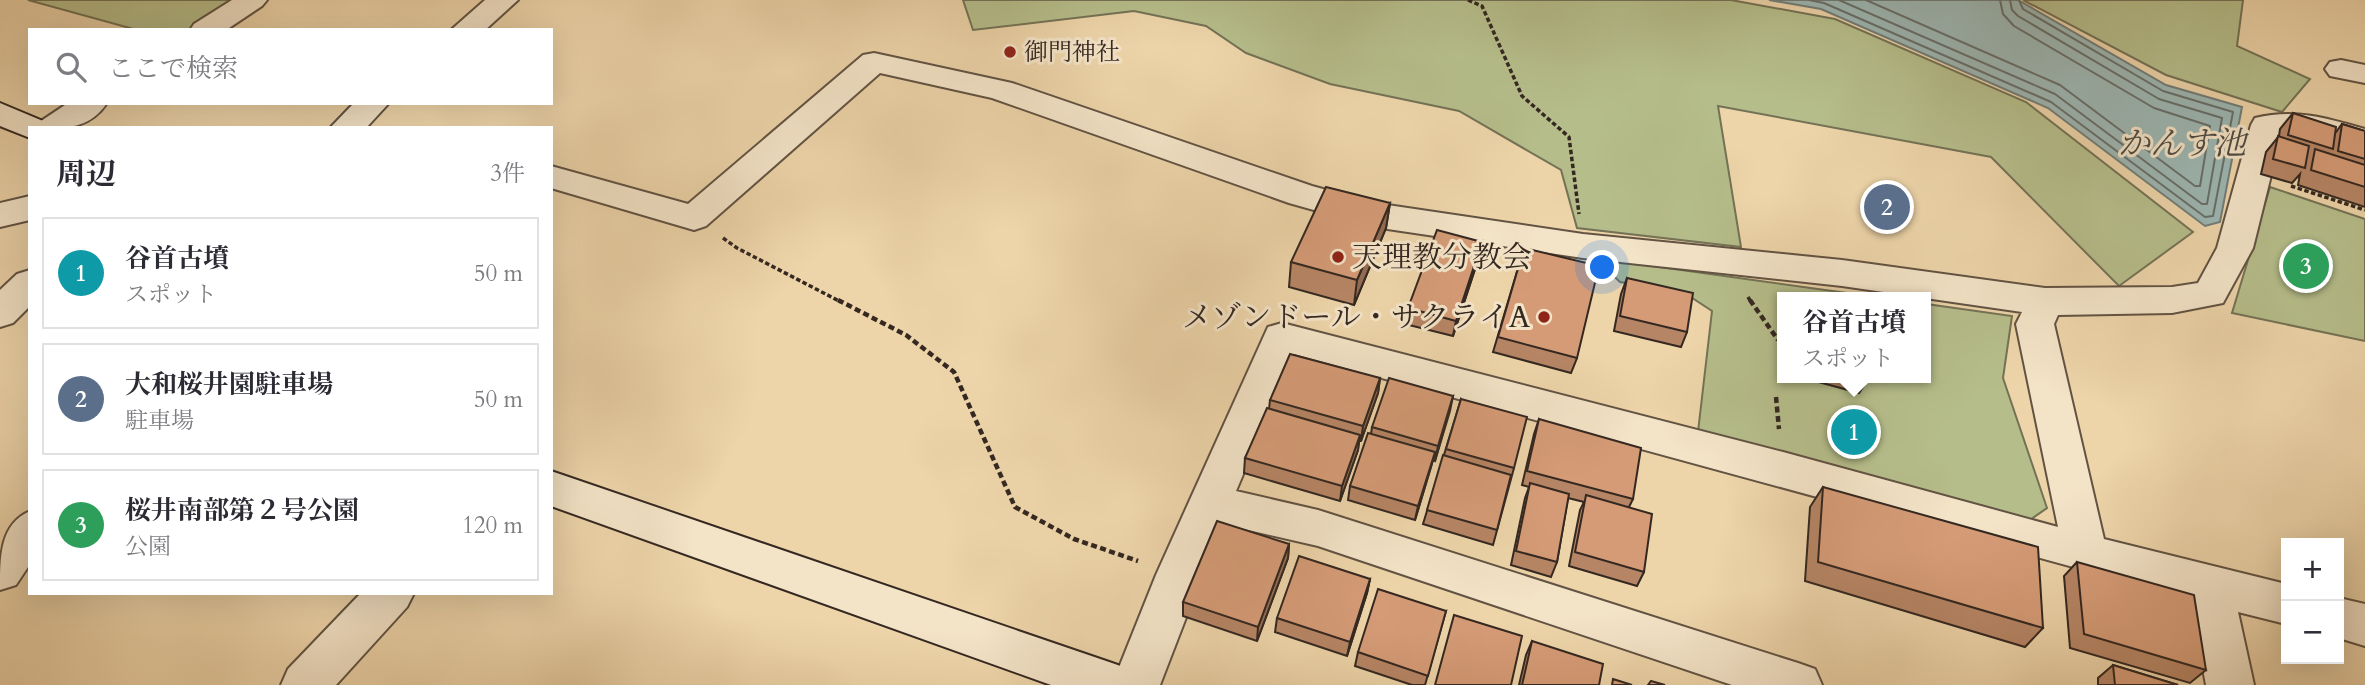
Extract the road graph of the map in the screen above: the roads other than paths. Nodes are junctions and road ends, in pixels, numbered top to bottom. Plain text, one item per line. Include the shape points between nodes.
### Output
1 (252, 0) edge
2 (503, 0) edge
3 (208, 28) edge
4 (468, 28) edge
5 (88, 105) edge
6 (371, 105) edge
7 (0, 113) edge
8 (56, 126) edge
9 (348, 126) edge
10 (28, 127) edge
11 (2365, 140) edge
12 (553, 178) edge
13 (28, 208) edge
14 (0, 215) edge
15 (28, 285) edge
16 (2045, 302) junction
17 (0, 313) edge
18 (553, 489) edge
19 (1210, 503) junction
20 (28, 532) edge
21 (2085, 554) junction
22 (0, 571) edge
23 (2210, 584) junction
24 (389, 595) edge
25 (2281, 603) edge
26 (2344, 619) edge
27 (2365, 625) edge
28 (305, 685) edge
29 (1112, 685) edge
30 (1136, 685) edge
31 (1798, 685) edge
32 (2230, 685) edge

1 - 3 street
2 - 4 street
5 - 8 street
6 - 9 street
7 - 10 street
11 - 16 street via 2311,124 2267,125 2235,248 2210,294 2172,300
12 - 16 street via 694,218 874,62 1001,90 1362,212 1583,246 1842,273
13 - 14 street
15 - 17 street
16 - 21 street via 2035,324
18 - 29 street
19 - 21 street via 1282,337 1783,468
19 - 30 street
19 - 31 street via 1318,528
20 - 22 street
21 - 23 street
23 - 25 street
23 - 32 street
24 - 28 street
26 - 27 street

